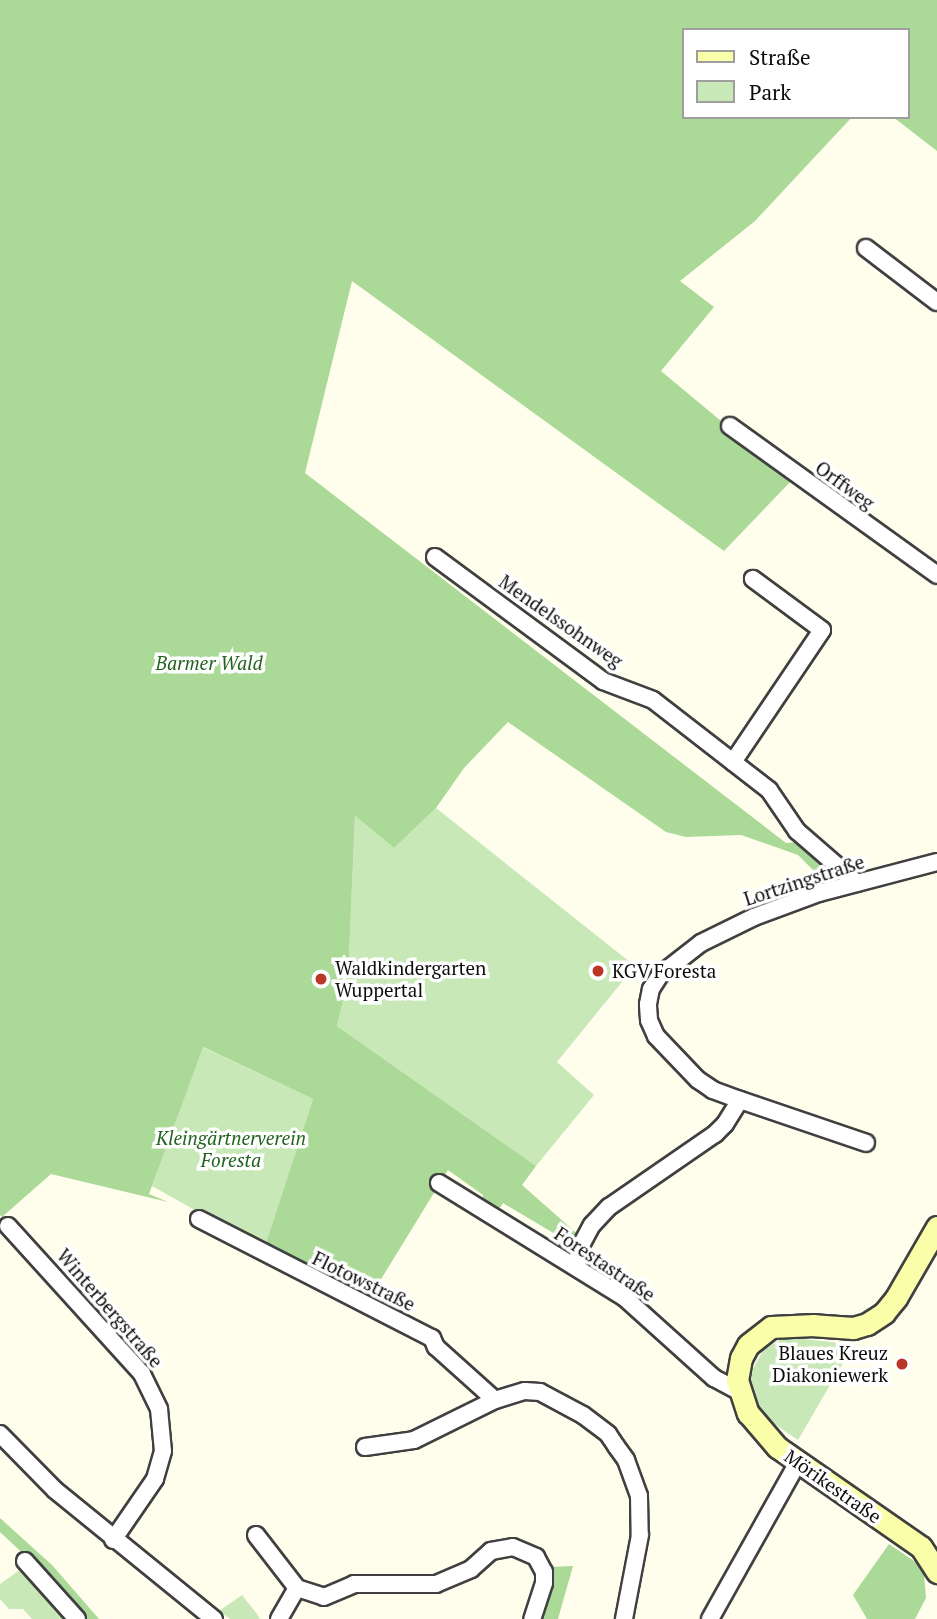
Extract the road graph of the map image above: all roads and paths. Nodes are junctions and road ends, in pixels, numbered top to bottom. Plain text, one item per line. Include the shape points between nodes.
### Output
1 (866, 247) dead end
2 (937, 302) edge
3 (730, 426) dead end
4 (435, 557) dead end
5 (937, 575) edge
6 (753, 579) dead end
7 (733, 762) junction
8 (937, 862) edge
9 (857, 883) junction
10 (740, 1100) junction
11 (866, 1143) dead end
12 (439, 1183) dead end
13 (198, 1219) dead end
14 (8, 1226) dead end
15 (937, 1227) edge
16 (577, 1267) junction
17 (738, 1391) junction
18 (495, 1400) junction
19 (0, 1434) edge
20 (365, 1447) dead end
21 (797, 1462) junction
22 (256, 1535) dead end
23 (113, 1540) junction
24 (25, 1561) dead end
25 (937, 1572) edge
26 (297, 1588) junction
27 (77, 1619) edge
28 (214, 1619) edge
29 (279, 1619) edge
30 (532, 1619) edge
31 (624, 1619) edge
32 (710, 1619) edge

1 - 2 street
3 - 5 street, Orffweg
4 - 7 street, Mendelssohnweg via 603,681 653,700
6 - 7 street via 822,630
7 - 9 street, Mendelssohnweg via 769,790 797,831
8 - 9 street, Lortzingstraße
9 - 10 street, Lortzingstraße via 791,902 726,929 672,963 651,989 649,1020 656,1036 698,1080
10 - 11 street, Lortzingstraße
10 - 16 street via 715,1134 609,1208 592,1225 579,1249
12 - 16 street, Forestastraße
13 - 18 street, Flotowstraße via 432,1338
14 - 23 street, Winterbergstraße via 142,1374 159,1409 163,1451 155,1479
15 - 17 street via 884,1313 853,1328 771,1327 758,1335 741,1358
16 - 17 street, Forestastraße via 625,1298 714,1378
17 - 21 street, Mörikestraße via 765,1436
18 - 20 street via 414,1440
18 - 31 street via 540,1392 608,1434 626,1460 642,1515
19 - 23 street
21 - 25 street, Mörikestraße via 921,1548
21 - 32 street
22 - 26 street
23 - 28 street
24 - 27 street
26 - 29 street
26 - 30 street via 324,1597 354,1584 436,1584 471,1569 491,1551 513,1547 536,1557 544,1572

